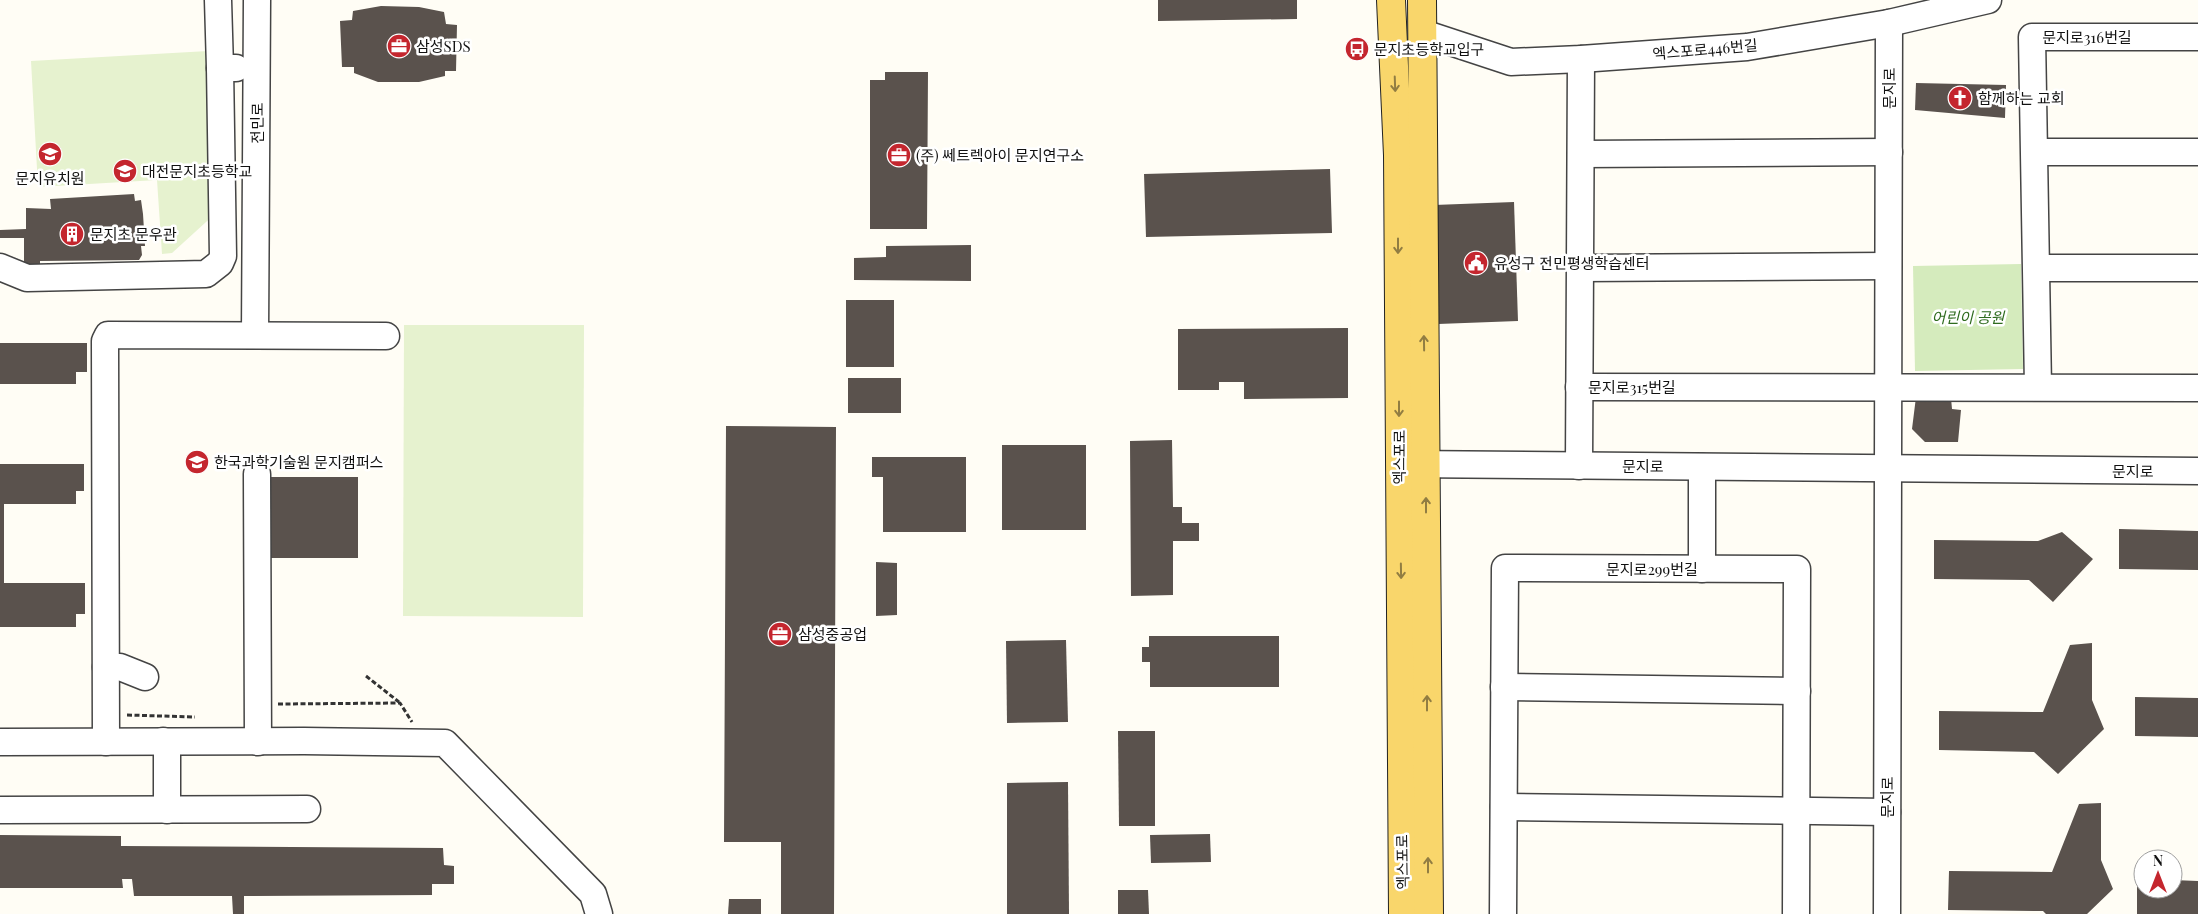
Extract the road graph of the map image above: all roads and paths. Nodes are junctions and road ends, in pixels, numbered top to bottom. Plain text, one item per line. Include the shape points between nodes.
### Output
1 (218, 0) edge
2 (257, 0) edge
3 (1391, 0) edge
4 (1422, 0) edge
5 (1988, 0) edge
6 (1890, 23) junction
7 (1423, 32) junction
8 (2198, 37) edge
9 (1582, 59) junction
10 (257, 67) junction
11 (220, 68) junction
12 (1889, 152) junction
13 (2036, 152) junction
14 (2198, 152) edge
15 (1581, 154) junction
16 (1888, 266) junction
17 (0, 267) edge
18 (1580, 268) junction
19 (2037, 268) junction
20 (2198, 268) edge
21 (255, 335) junction
22 (386, 336) dead end
23 (1888, 386) junction
24 (1580, 387) junction
25 (2038, 387) junction
26 (2198, 388) edge
27 (1399, 464) junction
28 (1426, 464) junction
29 (1579, 466) junction
30 (1702, 467) junction
31 (1888, 469) junction
32 (2198, 471) edge
33 (257, 474) dead end
34 (1702, 569) junction
35 (106, 667) junction
36 (366, 676) dead end
37 (145, 677) dead end
38 (1504, 688) junction
39 (1797, 691) junction
40 (400, 703) junction
41 (258, 704) junction
42 (415, 726) dead end
43 (163, 741) junction
44 (0, 742) edge
45 (106, 742) junction
46 (258, 742) junction
47 (1504, 807) junction
48 (307, 809) dead end
49 (0, 810) edge
50 (167, 810) junction
51 (1796, 811) junction
52 (1887, 812) junction
53 (600, 914) edge
54 (1403, 914) edge
55 (1428, 914) edge
56 (1503, 914) edge
57 (1796, 914) edge
58 (1887, 914) edge

1 - 11 street
2 - 10 street, 전민로
3 -> 27 main road, 엑스포로 via 1398,155
4 - 7 main road, 엑스포로
5 - 6 street, 엑스포로446번길
6 - 9 street, 엑스포로446번길 via 1747,47
6 - 12 street, 문지로
7 - 9 street, 엑스포로446번길 via 1511,62
28 -> 7 main road, 엑스포로
8 - 13 street, 문지로316번길 via 2032,36
9 - 15 street, 문지로315번길
10 - 11 street
10 - 21 street, 전민로
11 - 17 street via 223,256 214,269 206,274 27,278
12 - 15 street
12 - 16 street, 문지로
13 - 14 street
13 - 19 street, 문지로316번길
15 - 18 street, 문지로315번길
16 - 18 street
16 - 23 street, 문지로
18 - 24 street, 문지로315번길
19 - 20 street
19 - 25 street, 문지로316번길
21 - 22 street
21 - 35 street via 108,335 105,341
23 - 24 street, 문지로315번길
23 - 25 street
23 - 31 street, 문지로
24 - 29 street
25 - 26 street
27 - 28 street, 문지로
27 -> 54 main road, 엑스포로
28 - 29 street, 문지로
55 -> 28 main road, 엑스포로
29 - 30 street, 문지로
30 - 31 street, 문지로
30 - 34 street
31 - 32 street, 문지로
31 - 52 street, 문지로
33 - 41 street
34 - 38 street, 문지로299번길 via 1505,568
34 - 39 street, 문지로299번길 via 1798,569
35 - 37 street via 120,667
35 - 45 street
36 - 40 path
38 - 39 street
38 - 47 street, 문지로299번길
39 - 51 street, 문지로299번길
40 - 41 path
40 - 42 path
41 - 46 street
43 - 45 street
43 - 46 street
43 - 50 street via 167,752
44 - 45 street
46 - 53 street via 445,743 593,894
47 - 51 street
47 - 56 street, 문지로299번길
48 - 50 street
49 - 50 street
51 - 52 street
51 - 57 street, 문지로299번길
52 - 58 street, 문지로

